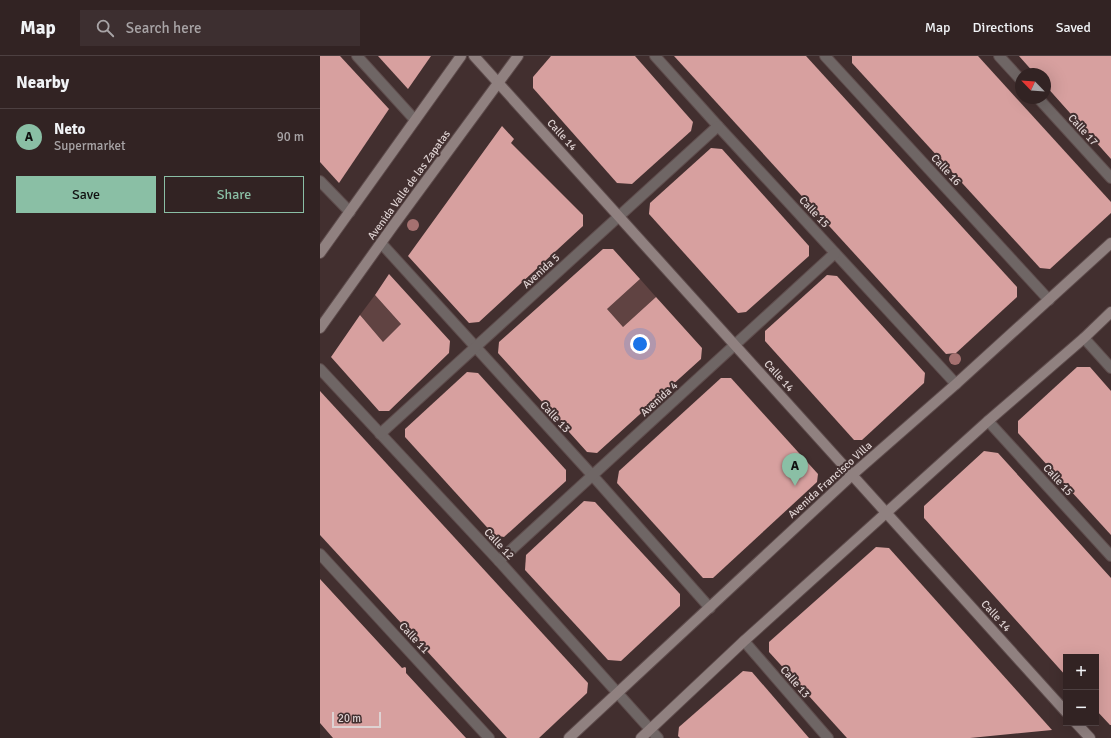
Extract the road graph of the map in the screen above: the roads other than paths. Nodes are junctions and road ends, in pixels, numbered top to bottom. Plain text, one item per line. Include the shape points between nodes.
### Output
1 (358, 56) edge
2 (461, 56) edge
3 (474, 56) edge
4 (518, 56) edge
5 (656, 56) edge
6 (999, 56) edge
7 (828, 57) edge
8 (1015, 73) edge
9 (499, 83) junction
10 (1043, 104) edge
11 (415, 120) junction
12 (718, 126) junction
13 (1111, 178) edge
14 (320, 181) edge
15 (350, 212) junction
16 (619, 217) junction
17 (381, 243) junction
18 (1111, 243) edge
19 (320, 253) edge
20 (836, 253) junction
21 (1049, 300) junction
22 (1111, 312) edge
23 (320, 328) edge
24 (1084, 338) junction
25 (736, 345) junction
26 (475, 348) junction
27 (1111, 368) edge
28 (320, 369) edge
29 (956, 384) junction
30 (988, 421) junction
31 (380, 434) junction
32 (852, 475) junction
33 (593, 476) junction
34 (887, 513) junction
35 (320, 554) edge
36 (1111, 556) edge
37 (499, 561) junction
38 (710, 608) junction
39 (744, 641) junction
40 (618, 693) junction
41 (1063, 709) edge
42 (1079, 726) edge
43 (651, 729) junction
44 (490, 738) edge
45 (569, 738) edge
46 (641, 738) edge
47 (658, 738) edge
48 (828, 738) edge
49 (1090, 738) edge

1 - 11 street
2 - 11 main road
3 - 9 main road, Calle 14
4 - 9 main road, Avenida Valle de las Zapatas
5 - 12 street, Calle 15
6 - 8 street
7 - 21 street, Calle 16
9 - 16 main road, Calle 14
9 - 17 main road, Avenida Valle de las Zapatas
10 - 13 street, Calle 17
11 - 15 main road
12 - 16 street, Avenida 5
12 - 20 street, Calle 15
14 - 15 street
15 - 19 main road
16 - 25 main road, Calle 14
16 - 26 street, Avenida 5
17 - 23 main road, Avenida Valle de las Zapatas
17 - 26 street, Calle 13
18 - 21 main road, Avenida Francisco Villa
20 - 25 street, Avenida 4
20 - 29 street, Calle 15
21 - 29 main road, Avenida Francisco Villa
22 - 24 main road
24 - 27 street
24 - 30 main road
25 - 32 main road, Calle 14
25 - 33 street, Avenida 4
26 - 31 street, Avenida 5
26 - 33 street, Calle 13
28 - 31 street, Calle 12
29 - 32 main road, Avenida Francisco Villa
30 - 34 main road
30 - 36 street, Calle 15
31 - 37 street, Calle 12
32 - 34 main road, Calle 14
32 - 38 main road, Avenida Francisco Villa
33 - 37 street, Avenida 4
33 - 38 street, Calle 13
34 - 39 main road
34 - 41 main road, Calle 14
35 - 44 street, Calle 11
37 - 40 street, Calle 12
38 - 40 main road, Avenida Francisco Villa
39 - 43 main road
39 - 48 street, Calle 13
40 - 43 street, Calle 12
40 - 45 main road, Avenida Francisco Villa
42 - 49 main road
43 - 46 main road
43 - 47 street, Calle 12

